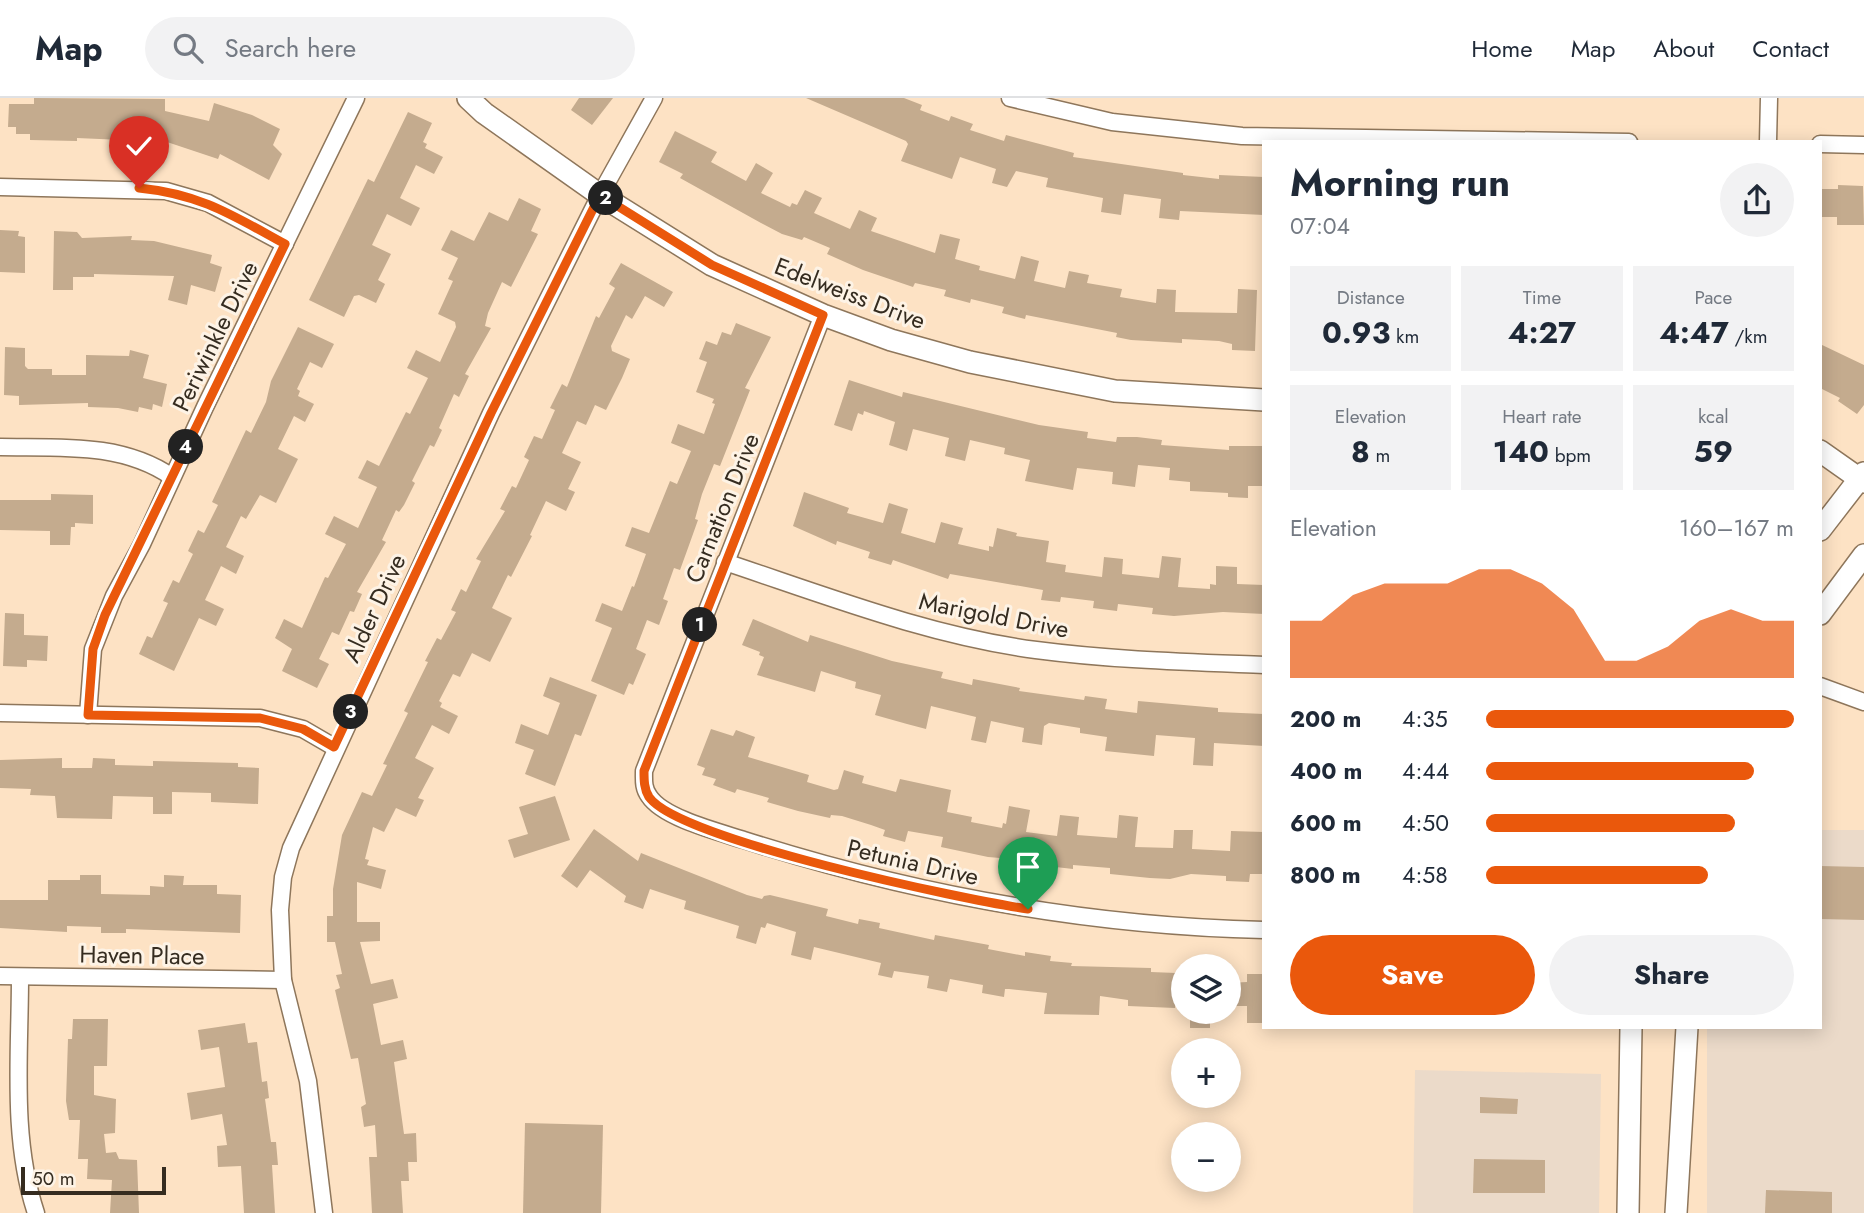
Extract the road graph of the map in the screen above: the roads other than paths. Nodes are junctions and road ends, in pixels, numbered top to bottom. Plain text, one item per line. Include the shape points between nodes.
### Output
1 (356, 98) edge
2 (468, 98) edge
3 (654, 98) edge
4 (1010, 98) edge
5 (1769, 98) edge
6 (1518, 140) edge
7 (1768, 140) edge
8 (1822, 144) edge
9 (1864, 145) edge
10 (0, 187) edge
11 (600, 195) junction
12 (285, 244) junction
13 (823, 315) junction
14 (1262, 400) edge
15 (0, 447) edge
16 (1822, 452) edge
17 (172, 477) junction
18 (1862, 478) edge
19 (1822, 528) edge
20 (1864, 555) edge
21 (725, 562) junction
22 (1822, 611) edge
23 (1262, 665) edge
24 (1822, 688) edge
25 (1864, 702) edge
26 (0, 713) edge
27 (88, 715) junction
28 (334, 747) junction
29 (649, 797) joint
30 (1262, 930) edge
31 (0, 976) edge
32 (20, 977) junction
33 (283, 980) junction
34 (1631, 1029) edge
35 (1687, 1029) edge
36 (36, 1213) edge
37 (324, 1213) edge
38 (1628, 1213) edge
39 (1676, 1213) edge

1 - 12 street, Periwinkle Drive
2 - 11 street, Edelweiss Drive
3 - 11 street, Alder Drive
4 - 6 street via 1112,122 1242,135
5 - 7 street
8 - 9 street
10 - 12 street via 166,191 208,202
11 - 13 street, Edelweiss Drive via 712,265
11 - 28 street, Alder Drive via 491,413
12 - 17 street, Periwinkle Drive
13 - 14 street, Edelweiss Drive via 970,362 1115,391
13 - 21 street, Carnation Drive
15 - 17 street via 111,451 154,464
16 - 18 street
17 - 27 street, Periwinkle Drive via 93,649
18 - 19 street
20 - 22 street
21 - 23 street, Marigold Drive via 883,614 1034,650 1142,661
21 - 29 street, Carnation Drive via 644,771
24 - 25 street
26 - 27 street
27 - 28 street via 260,718 303,729
28 - 33 street, Alder Drive via 295,836 283,877
29 - 30 street, Petunia Drive via 666,811 727,835 975,901 1143,924
31 - 32 street, Haven Place
32 - 33 street, Haven Place
32 - 36 street via 21,1148
33 - 37 street, Alder Drive via 308,1081
34 - 38 street
35 - 39 street

